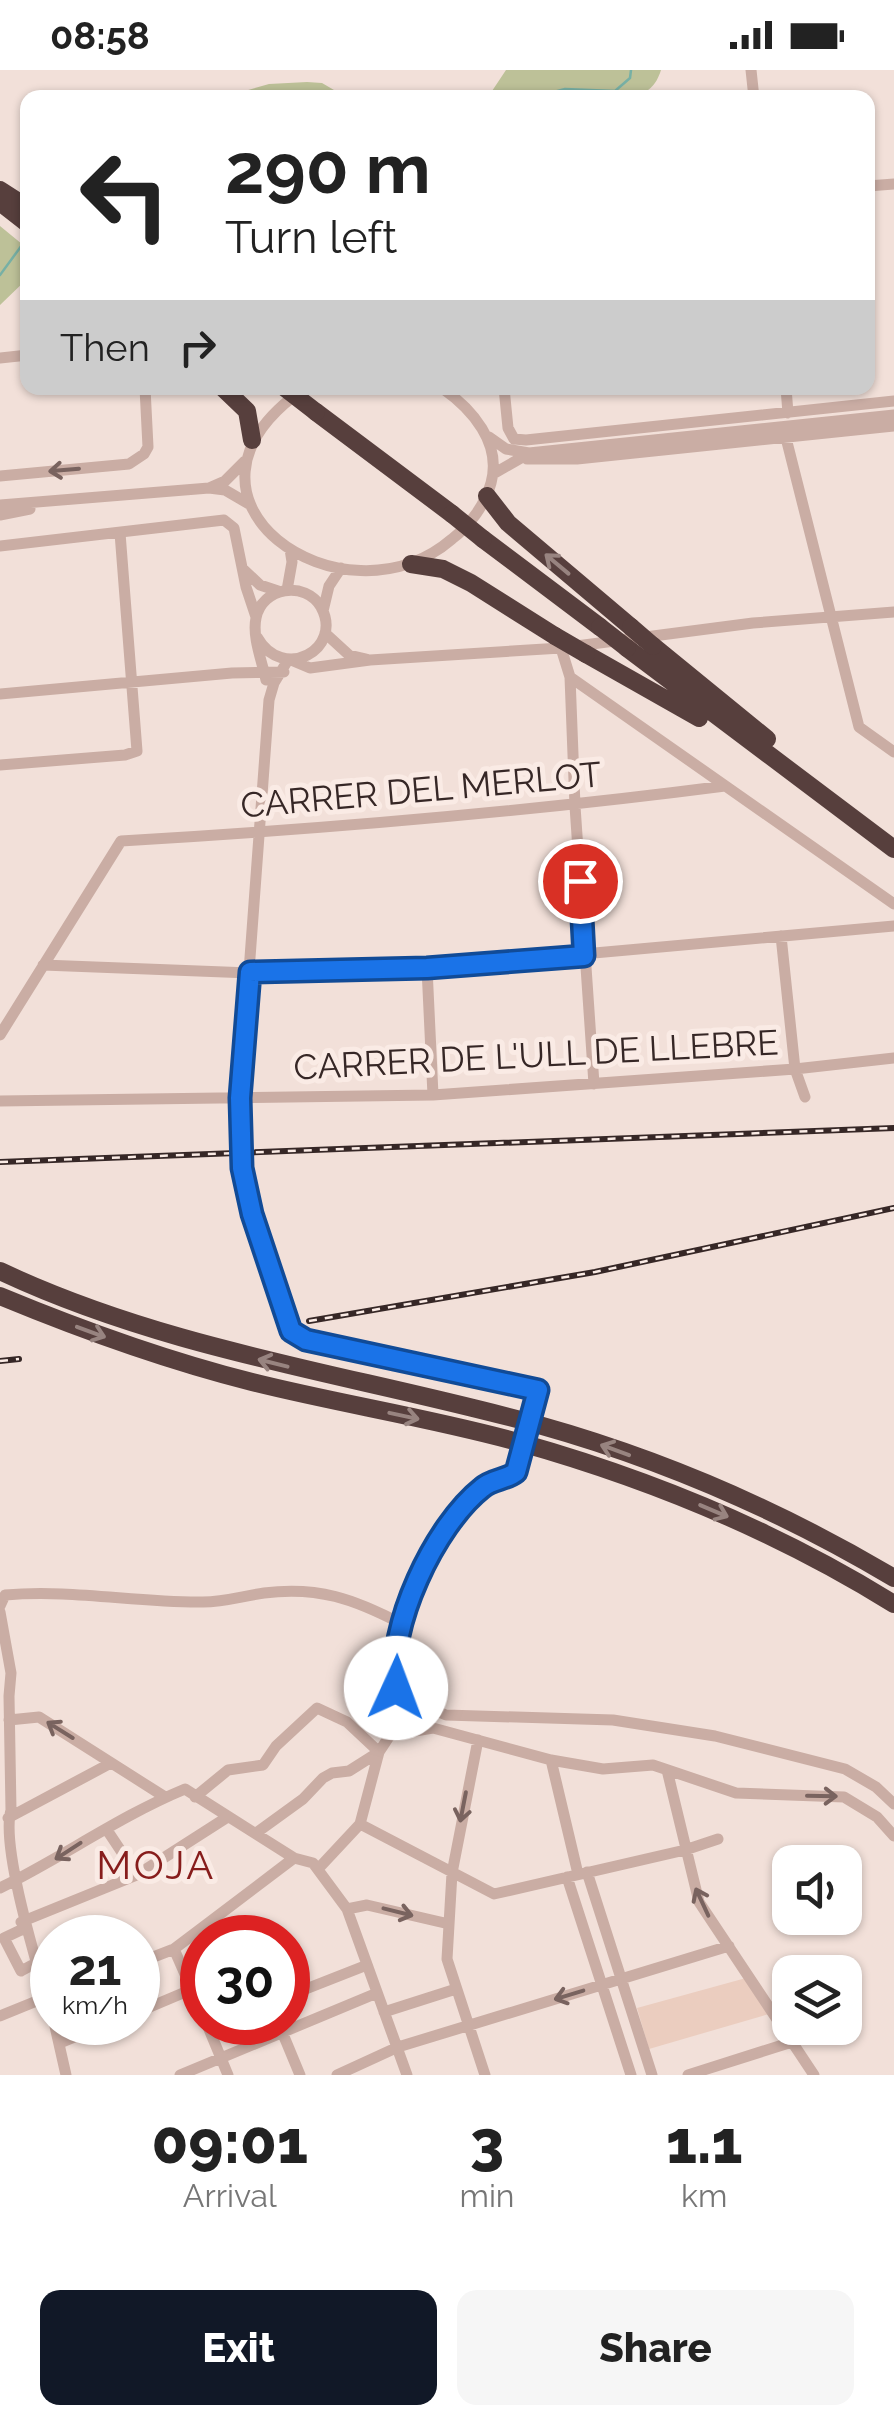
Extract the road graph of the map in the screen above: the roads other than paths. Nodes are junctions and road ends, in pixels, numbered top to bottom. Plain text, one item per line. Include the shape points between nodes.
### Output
1 (0, 202) edge
2 (20, 218) edge
3 (145, 395) edge
4 (231, 395) edge
5 (294, 395) edge
6 (294, 395) edge
7 (452, 395) edge
8 (505, 395) edge
9 (787, 395) edge
10 (894, 402) edge
11 (788, 414) junction
12 (894, 415) edge
13 (894, 426) edge
14 (486, 434) junction
15 (786, 438) junction
16 (252, 440) junction
17 (510, 444) junction
18 (524, 455) junction
19 (247, 459) junction
20 (493, 474) junction
21 (0, 476) edge
22 (209, 488) junction
23 (487, 496) junction
24 (85, 500) junction
25 (249, 504) junction
26 (0, 505) edge
27 (0, 515) edge
28 (120, 532) junction
29 (0, 546) edge
30 (290, 550) junction
31 (412, 564) junction
32 (242, 566) junction
33 (341, 568) junction
34 (283, 590) junction
35 (323, 611) junction
36 (894, 612) edge
37 (256, 617) junction
38 (831, 618) junction
39 (325, 633) junction
40 (258, 641) junction
41 (558, 642) junction
42 (290, 660) junction
43 (370, 660) junction
44 (310, 668) junction
45 (280, 672) junction
46 (232, 673) junction
47 (265, 674) junction
48 (570, 677) junction
49 (134, 682) junction
50 (0, 694) edge
51 (269, 700) junction
52 (894, 752) edge
53 (0, 765) edge
54 (725, 786) junction
55 (812, 786) junction
56 (575, 806) junction
57 (259, 833) junction
58 (894, 849) edge
59 (894, 904) edge
60 (894, 926) edge
61 (780, 936) junction
62 (584, 956) junction
63 (43, 966) junction
64 (427, 968) junction
65 (250, 972) junction
66 (0, 1035) edge
67 (894, 1058) edge
68 (795, 1068) junction
69 (594, 1084) junction
70 (433, 1095) junction
71 (805, 1097) dead end
72 (240, 1098) junction
73 (0, 1101) edge
74 (0, 1271) edge
75 (0, 1296) edge
76 (894, 1578) edge
77 (2, 1604) edge
78 (894, 1604) edge
79 (402, 1624) junction
80 (402, 1696) junction
81 (420, 1705) junction
82 (406, 1718) junction
83 (9, 1720) junction
84 (422, 1728) junction
85 (391, 1735) junction
86 (478, 1740) junction
87 (378, 1752) junction
88 (552, 1760) junction
89 (111, 1762) junction
90 (667, 1770) junction
91 (190, 1793) junction
92 (165, 1797) junction
93 (894, 1804) edge
94 (226, 1818) junction
95 (3, 1821) edge
96 (360, 1824) junction
97 (107, 1830) junction
98 (256, 1834) junction
99 (894, 1836) edge
100 (718, 1839) dead end
101 (685, 1850) junction
102 (294, 1858) junction
103 (318, 1870) junction
104 (452, 1874) junction
105 (578, 1874) junction
106 (136, 1875) junction
107 (6, 1884) edge
108 (347, 1909) junction
109 (448, 1924) junction
110 (22, 1926) junction
111 (729, 1946) junction
112 (174, 1949) junction
113 (30, 1951) edge
114 (160, 1954) edge
115 (180, 1958) edge
116 (367, 1965) junction
117 (30, 1966) edge
118 (621, 1979) junction
119 (602, 1985) junction
120 (310, 1987) edge
121 (456, 1989) junction
122 (377, 1993) junction
123 (30, 2003) edge
124 (384, 2012) junction
125 (772, 2012) edge
126 (0, 2016) edge
127 (310, 2016) edge
128 (468, 2026) junction
129 (60, 2045) edge
130 (215, 2045) edge
131 (247, 2045) edge
132 (288, 2045) edge
133 (783, 2045) edge
134 (794, 2045) edge
135 (398, 2047) junction
136 (221, 2059) junction
137 (484, 2073) edge
138 (66, 2075) edge
139 (180, 2075) edge
140 (228, 2075) edge
141 (300, 2075) edge
142 (338, 2075) edge
143 (407, 2075) edge
144 (467, 2075) edge
145 (631, 2075) edge
146 (652, 2075) edge
147 (688, 2075) edge
148 (814, 2075) edge

1 - 2 highway
3 -> 21 street via 148,447 129,464
4 - 16 highway via 246,411
5 - 16 street
6 - 55 highway, bridge
7 - 14 street
8 - 17 street
9 - 11 street
10 - 11 street
11 - 17 street
12 - 18 street
13 - 15 street
14 - 17 street
14 - 20 street
15 - 18 street via 577,459
15 - 38 street
16 - 19 street
17 - 18 street
18 - 20 street
19 - 22 street
19 - 25 street
20 - 23 street
22 - 24 street
22 - 25 street
23 - 31 street via 465,528
55 -> 23 highway, bridge via 779,748 508,523
24 - 26 street
24 - 27 street
25 - 30 street via 265,530
28 - 29 street
28 - 32 street via 224,520 234,528
28 - 49 street
30 - 33 street
30 - 34 street
31 - 33 street
31 - 41 highway via 471,583
32 - 34 street via 260,586
32 - 37 street
33 - 35 street
34 - 35 street via 308,594
34 - 37 street via 264,601
35 - 39 street
36 - 38 street
37 - 40 street
38 - 41 street
38 - 52 street via 859,727
39 - 42 street via 313,652
39 - 43 street via 349,655
40 - 42 street via 270,654
40 - 46 street via 254,660
40 - 47 street
41 - 43 street
41 - 48 street
41 - 55 highway, bridge via 682,705 774,772
42 - 44 street
42 - 45 street
43 - 44 street
44 - 45 street
45 - 47 street
45 - 51 street
46 - 47 street
46 - 49 street
47 - 51 street
48 - 54 street
48 - 56 street
49 - 50 street
49 - 53 street via 137,751
51 - 57 street
54 - 56 street, CARRER DEL MERLOT
54 - 59 street
55 - 58 highway
56 - 57 street, CARRER DEL MERLOT
56 - 62 street
57 - 63 street, CARRER DEL MERLOT via 122,841
57 - 65 street
60 - 61 street
61 - 62 street
61 - 68 street
62 - 64 street
62 - 69 street
63 - 65 street
63 - 66 street
64 - 65 street
64 - 70 street
65 - 72 street
67 - 68 street, CARRER DE L'ULL DE LLEBRE
68 - 69 street, CARRER DE L'ULL DE LLEBRE
68 - 71 street
69 - 70 street, CARRER DE L'ULL DE LLEBRE
70 - 72 street, CARRER DE L'ULL DE LLEBRE
72 - 73 street, CARRER DE L'ULL DE LLEBRE
72 - 79 street, bridge via 242,1168 295,1334 538,1390 516,1472 479,1490 435,1546
76 -> 74 highway via 762,1508 582,1438 203,1345
75 -> 78 highway via 195,1367 582,1462 714,1510
77 - 79 street via 72,1592 204,1602 324,1592
77 - 83 street
79 - 80 street via 394,1672
80 - 81 street via 414,1696
80 - 82 street via 396,1708
81 - 82 street
81 - 93 street via 458,1716 613,1720 714,1736 845,1769
82 - 84 street
82 - 85 street
89 -> 83 street via 39,1717
83 - 95 street via 11,1810
84 - 85 street
84 - 86 street
85 - 87 street
86 - 88 street
86 -> 104 street
87 - 91 street via 346,1722 317,1708 263,1766 228,1770
87 - 96 street
87 - 98 street via 349,1771 332,1773
88 - 90 street
88 - 105 street
89 - 92 street
89 - 95 street
90 -> 99 street via 736,1794 844,1797
90 - 101 street
91 - 92 street
91 - 94 street
92 - 97 street
94 - 98 street
94 - 106 street
95 - 107 street
96 - 103 street
96 - 104 street
97 - 106 street
97 -> 107 street
98 - 102 street
100 - 101 street
101 - 105 street
111 -> 101 street via 698,1902
102 - 103 street
102 - 112 street
103 - 108 street
104 - 105 street via 494,1894
104 - 109 street
105 - 118 street
105 - 119 street
106 - 110 street
107 - 110 street
108 -> 109 street via 367,1904
108 - 116 street
109 - 121 street via 446,1959
110 - 113 street
110 - 117 street via 4,1938 21,1971
111 - 118 street
111 - 125 street
112 - 114 street
112 - 115 street
116 - 120 street
116 - 122 street
118 - 119 street
118 - 146 street
119 -> 128 street
119 - 145 street
121 - 124 street
121 - 128 street
122 - 124 street
122 - 127 street
123 - 126 street
124 - 135 street
128 - 135 street
128 - 137 street
129 - 138 street
130 - 136 street
131 - 136 street
132 - 141 street
133 - 147 street
134 - 148 street
135 - 142 street
135 - 143 street
136 - 139 street
136 - 140 street
137 - 144 street

